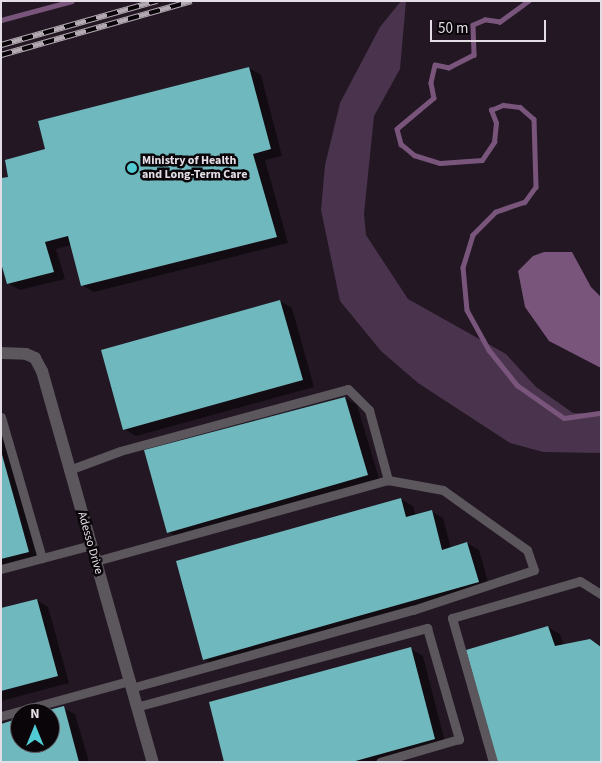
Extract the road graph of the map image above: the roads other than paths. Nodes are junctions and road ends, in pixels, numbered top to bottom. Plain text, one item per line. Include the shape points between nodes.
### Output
1 (1, 353) edge
2 (1, 417) edge
3 (69, 470) junction
4 (388, 480) junction
5 (90, 545) junction
6 (42, 558) junction
7 (95, 561) junction
8 (1, 569) edge
9 (601, 594) edge
10 (130, 684) junction
11 (136, 708) junction
12 (1, 716) edge
13 (153, 762) edge
14 (380, 762) edge
15 (493, 762) edge

1 - 3 street, Adesso Drive via 26,354 35,358 42,371
2 - 6 lane
3 - 4 lane via 120,451 348,389 369,410
3 - 5 street, Adesso Drive
4 - 7 lane
4 - 10 lane via 443,490 527,550 534,570 413,610
5 - 6 lane
5 - 7 street, Adesso Drive
6 - 8 lane
7 - 10 street, Adesso Drive
9 - 15 lane via 580,581 452,618
10 - 11 street, Adesso Drive
10 - 12 lane
11 - 13 street, Adesso Drive
11 - 14 lane via 427,628 459,739

